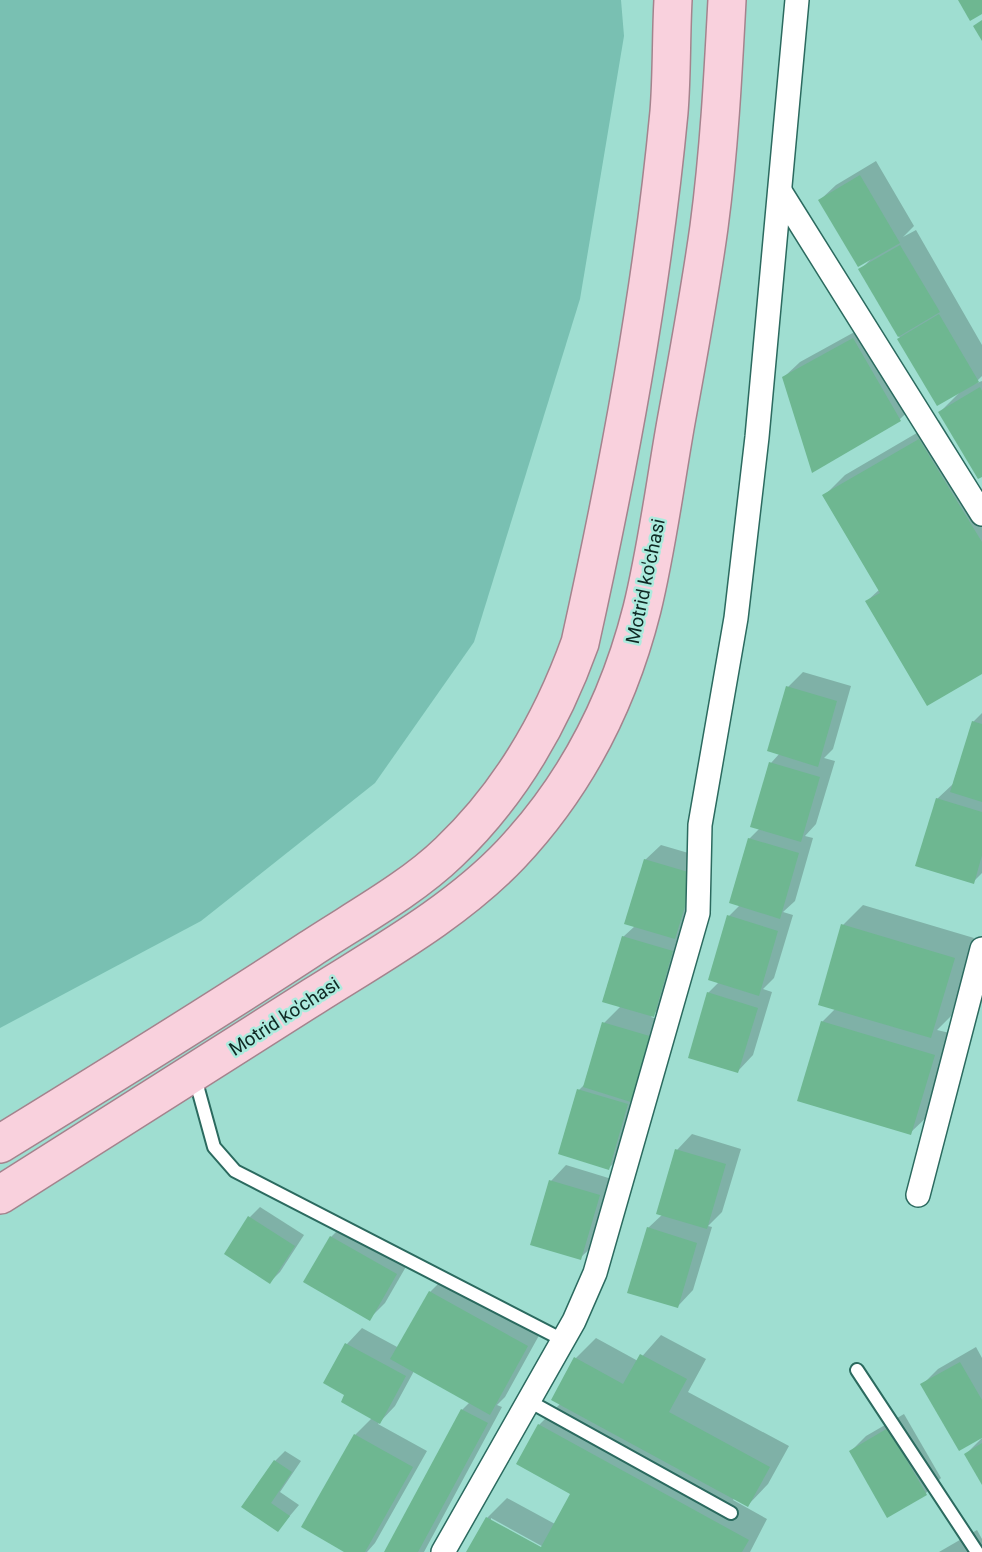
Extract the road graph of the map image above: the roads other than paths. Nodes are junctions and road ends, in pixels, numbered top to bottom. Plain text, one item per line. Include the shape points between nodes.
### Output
1 (673, 0) edge
2 (727, 0) edge
3 (797, 0) edge
4 (780, 191) junction
5 (982, 513) edge
6 (982, 949) edge
7 (193, 1073) junction
8 (0, 1144) edge
9 (0, 1195) edge
10 (918, 1195) dead end
11 (563, 1340) junction
12 (857, 1370) dead end
13 (527, 1400) junction
14 (731, 1513) dead end
15 (443, 1552) edge
16 (977, 1552) edge

1 - 8 main road via 669,109 638,358 580,643 539,736 496,801 447,854 204,1018
2 - 7 main road, Motrid ko'chasi via 709,226 687,364 643,605 602,722 536,825 482,882 406,937
3 - 4 street
4 - 5 street
4 - 11 street via 736,618 700,825 698,914 595,1273
6 - 10 street
7 - 9 main road, Motrid ko'chasi
7 - 11 lane via 214,1147 235,1171
11 - 13 street
12 - 16 lane
13 - 14 lane
13 - 15 street

